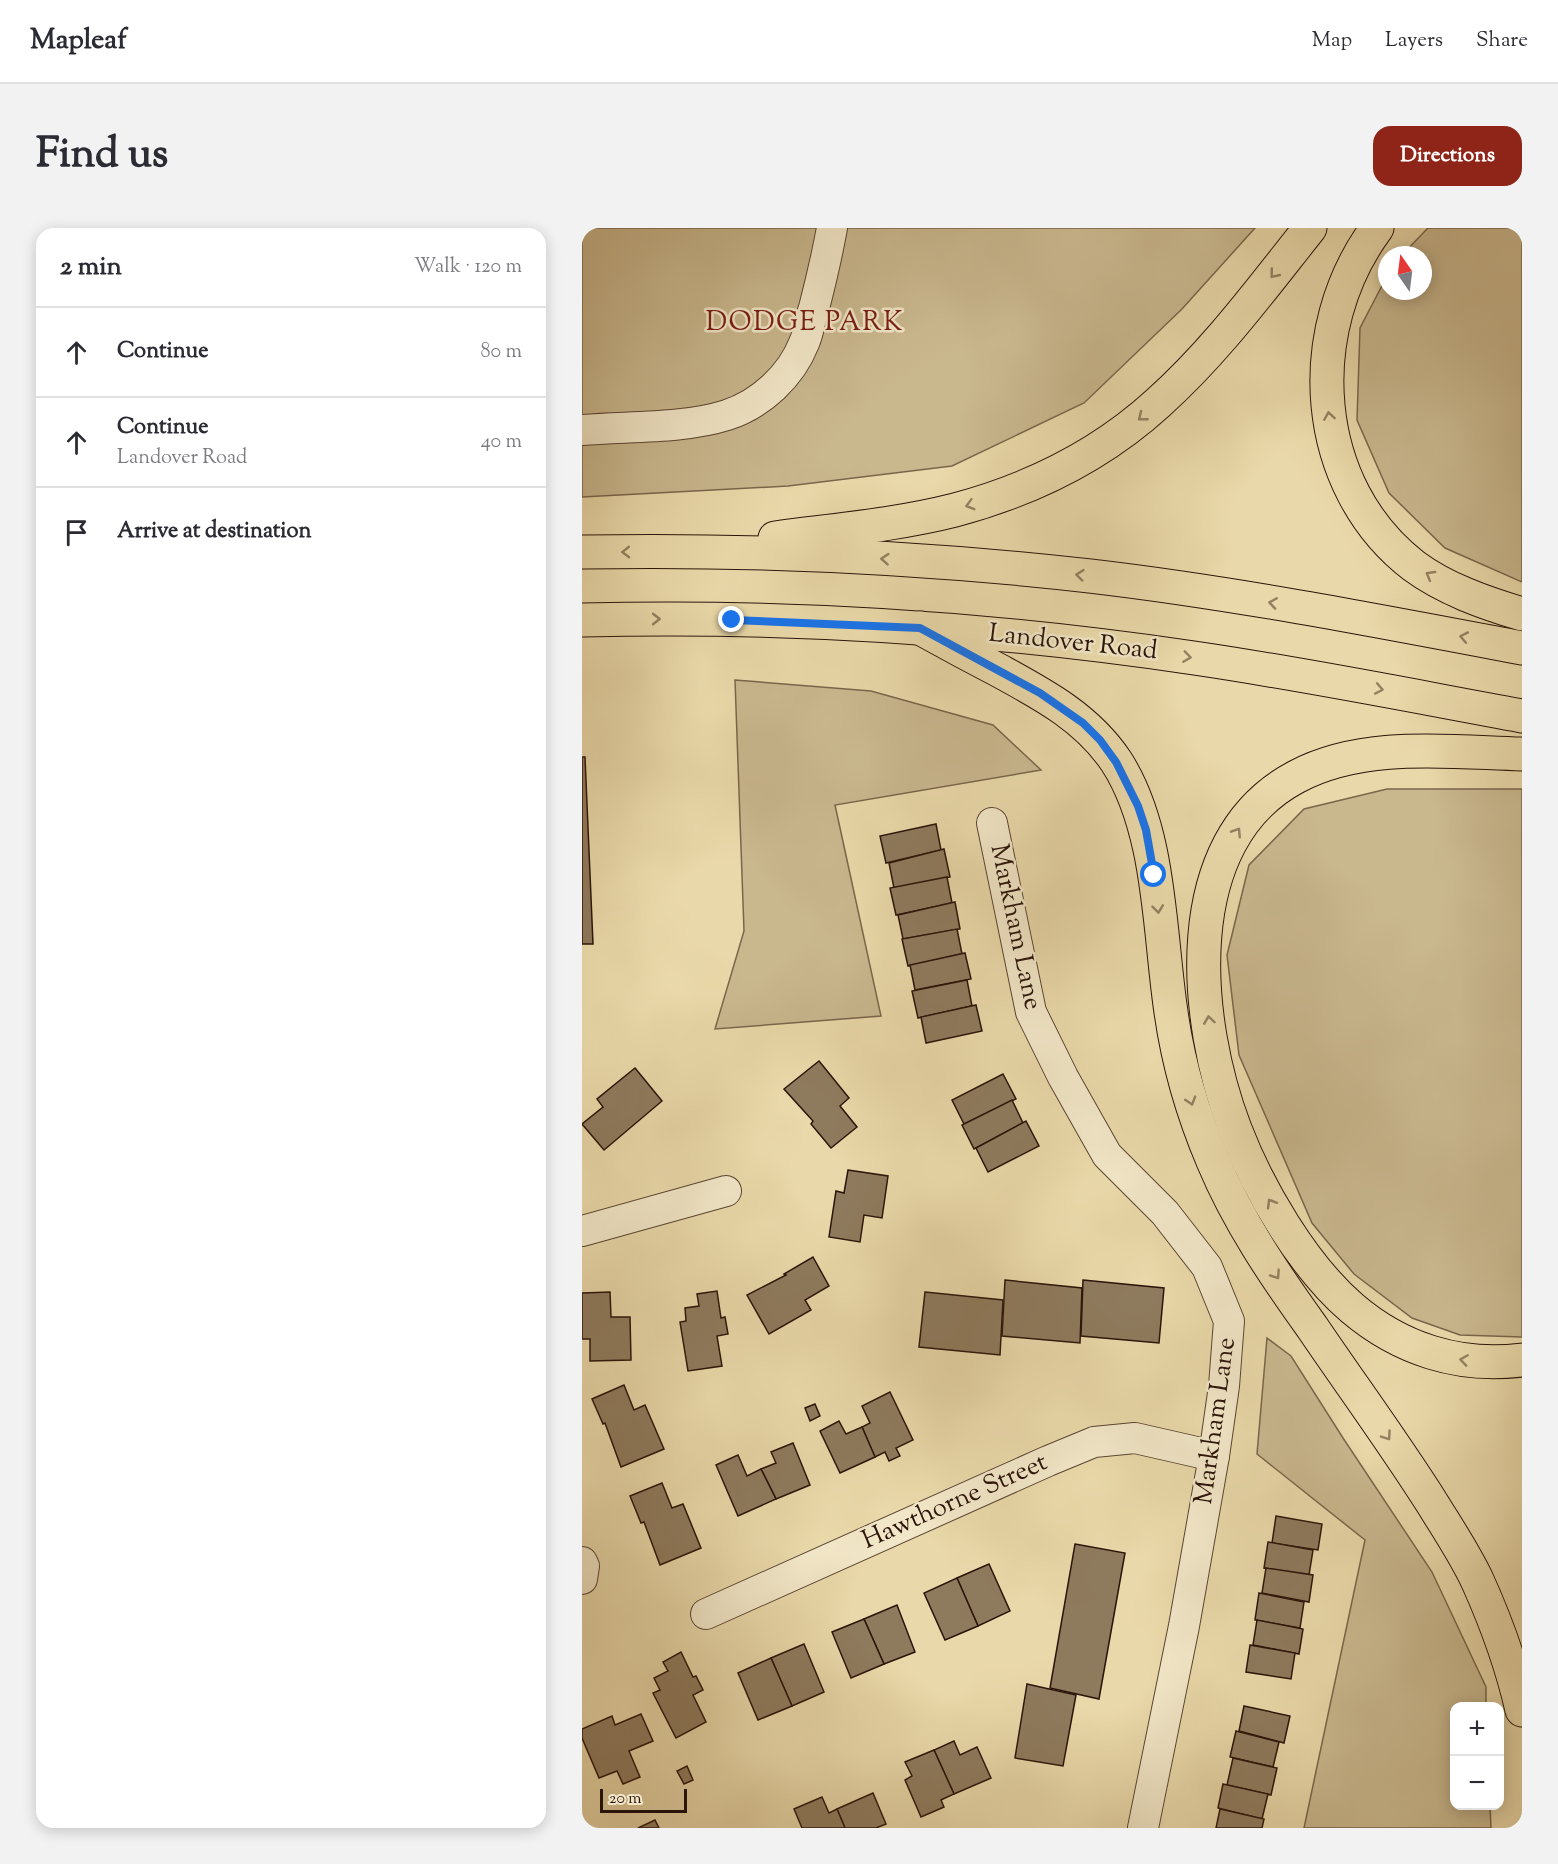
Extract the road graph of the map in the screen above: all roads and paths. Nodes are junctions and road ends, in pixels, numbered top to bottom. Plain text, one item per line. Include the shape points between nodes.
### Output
1 (832, 228) edge
2 (1310, 228) edge
3 (1377, 228) edge
4 (582, 430) edge
5 (668, 551) junction
6 (582, 552) edge
7 (1522, 614) edge
8 (582, 620) edge
9 (920, 628) junction
10 (1522, 648) edge
11 (1522, 716) edge
12 (1522, 754) edge
13 (992, 823) dead end
14 (726, 1191) dead end
15 (582, 1231) edge
16 (1522, 1359) edge
17 (1214, 1456) junction
18 (582, 1562) edge
19 (582, 1579) edge
20 (706, 1614) dead end
21 (1522, 1710) edge
22 (1143, 1828) edge

1 - 4 street via 805,342 794,364 770,391 747,408 724,416 677,424
2 -> 5 main road via 1184,379 1129,427 1066,468 994,498 916,518
7 -> 3 main road via 1472,597 1415,567 1383,536 1345,474 1329,423 1329,343 1342,291
5 -> 6 main road
10 -> 5 main road via 1310,609 1091,576 860,557
8 -> 9 main road, Landover Road via 732,620
9 -> 11 main road, Landover Road via 1194,658
9 -> 21 main road via 1064,708 1100,740 1129,784 1150,852 1177,1048 1211,1156 1253,1241 1460,1548 1490,1610
16 -> 12 main road via 1463,1360 1414,1347 1350,1307 1316,1269 1264,1191 1235,1129 1209,1025 1204,958 1208,902 1224,853 1254,809 1295,777 1345,759 1376,754
13 - 17 street, Markham Lane via 1031,1012 1107,1155 1165,1213 1207,1266 1229,1321
14 - 15 street
17 - 20 street, Hawthorne Street via 1135,1437 1094,1442
17 - 22 street, Markham Lane
18 - 19 street

